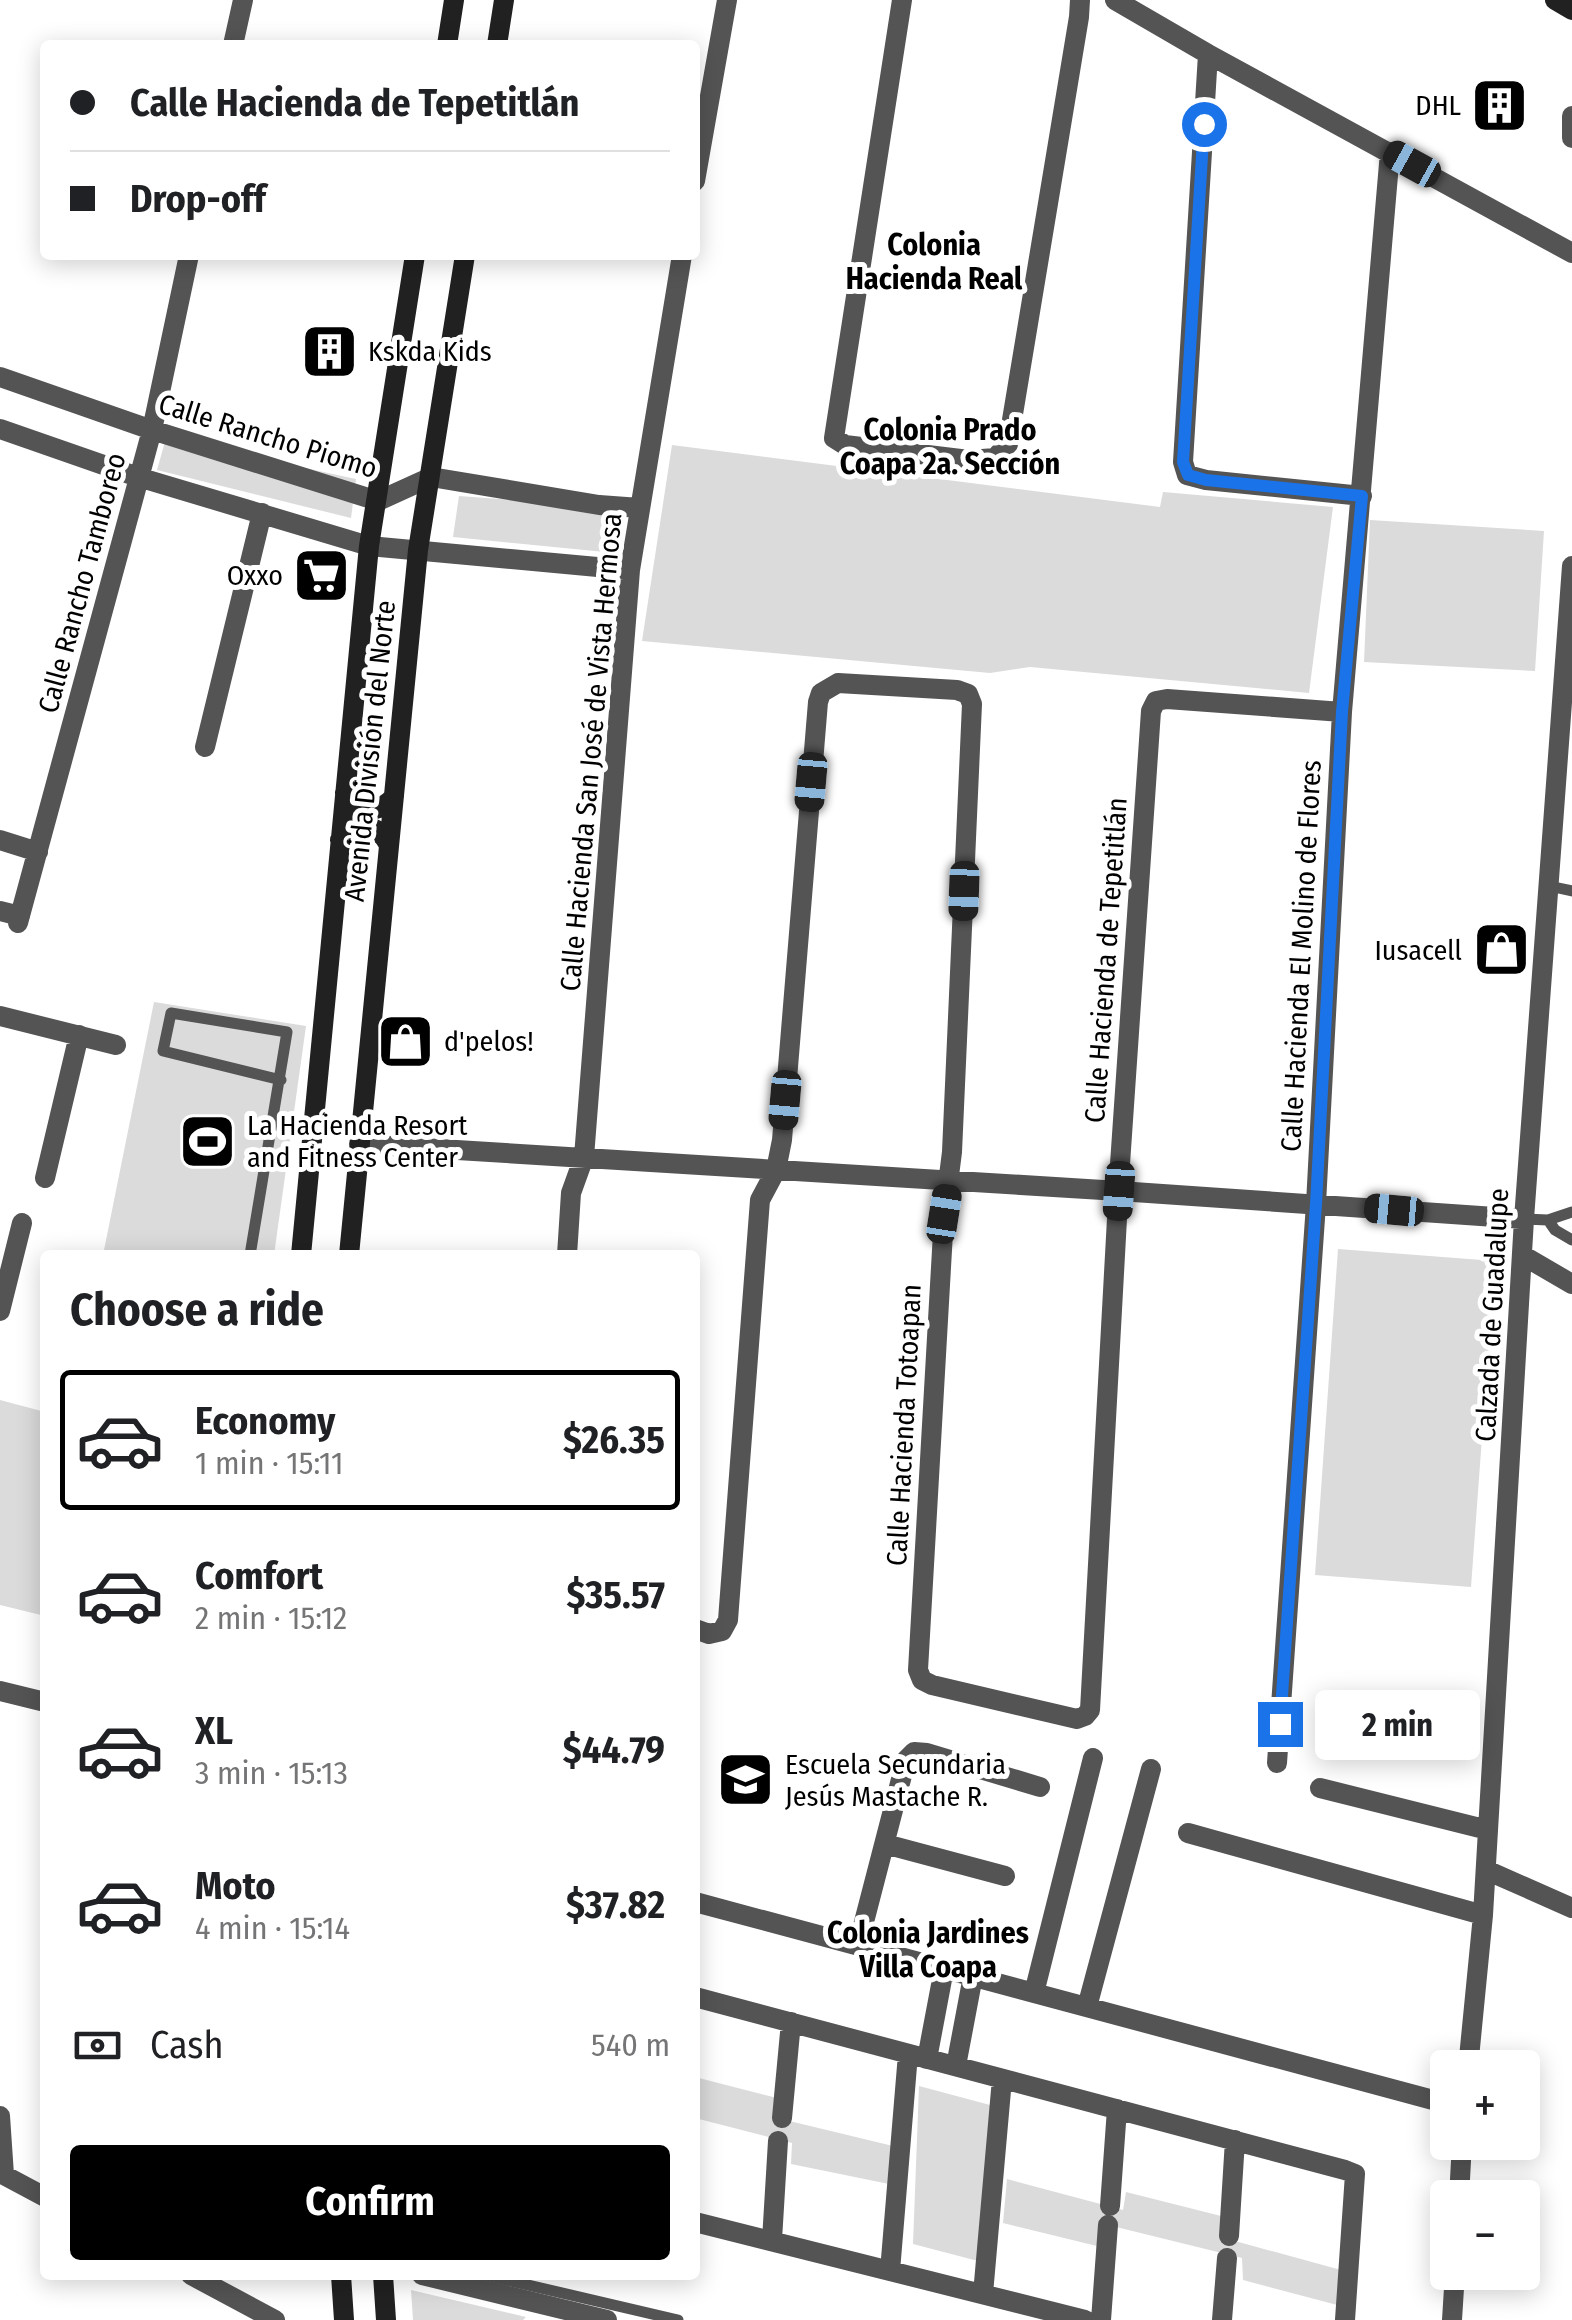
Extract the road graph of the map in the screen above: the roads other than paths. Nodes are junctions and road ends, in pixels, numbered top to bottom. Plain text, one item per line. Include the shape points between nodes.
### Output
1 (242, 0) edge
2 (454, 0) edge
3 (504, 0) edge
4 (727, 0) edge
5 (902, 0) edge
6 (1080, 0) edge
7 (1115, 0) edge
8 (1555, 0) edge
9 (1572, 10) edge
10 (234, 40) edge
11 (448, 40) edge
12 (498, 40) edge
13 (1208, 54) junction
14 (1572, 116) edge
15 (1572, 138) edge
16 (1390, 152) junction
17 (700, 153) edge
18 (1572, 253) edge
19 (187, 260) edge
20 (414, 260) edge
21 (464, 260) edge
22 (681, 260) edge
23 (0, 376) edge
24 (0, 429) edge
25 (152, 430) junction
26 (138, 477) junction
27 (431, 477) junction
28 (1362, 496) junction
29 (378, 502) junction
30 (640, 508) junction
31 (262, 513) junction
32 (370, 546) junction
33 (418, 550) junction
34 (1572, 566) edge
35 (630, 570) junction
36 (1342, 712) junction
37 (1566, 728) edge
38 (205, 747) dead end
39 (345, 793) junction
40 (394, 798) junction
41 (0, 840) edge
42 (340, 840) junction
43 (389, 845) junction
44 (38, 852) junction
45 (1549, 886) junction
46 (1572, 890) edge
47 (13, 916) edge
48 (0, 1016) edge
49 (79, 1036) junction
50 (116, 1045) dead end
51 (281, 1080) junction
52 (360, 1144) junction
53 (584, 1157) junction
54 (776, 1170) junction
55 (46, 1178) dead end
56 (949, 1181) junction
57 (1119, 1191) junction
58 (1316, 1204) junction
59 (1571, 1214) edge
60 (1524, 1220) junction
61 (1548, 1220) junction
62 (22, 1223) dead end
63 (1572, 1240) edge
64 (251, 1250) edge
65 (301, 1250) edge
66 (349, 1250) edge
67 (567, 1250) edge
68 (1522, 1255) junction
69 (4, 1280) edge
70 (1572, 1284) edge
71 (0, 1311) edge
72 (700, 1631) edge
73 (0, 1691) edge
74 (40, 1701) edge
75 (1090, 1710) joint
76 (1093, 1758) dead end
77 (1277, 1764) dead end
78 (1151, 1768) dead end
79 (1040, 1787) dead end
80 (1320, 1788) dead end
81 (1488, 1830) junction
82 (1188, 1833) dead end
83 (885, 1844) junction
84 (1486, 1870) junction
85 (1005, 1876) dead end
86 (700, 1903) edge
87 (1572, 1908) edge
88 (1484, 1914) junction
89 (858, 1945) junction
90 (944, 1969) junction
91 (973, 1976) junction
92 (1034, 1993) junction
93 (700, 1998) edge
94 (1087, 2007) junction
95 (791, 2022) junction
96 (1470, 2050) edge
97 (918, 2056) junction
98 (956, 2066) junction
99 (1002, 2078) junction
100 (1430, 2099) edge
101 (1117, 2109) junction
102 (0, 2116) edge
103 (782, 2118) dead end
104 (1235, 2140) junction
105 (778, 2142) dead end
106 (2, 2174) edge
107 (40, 2194) edge
108 (700, 2223) edge
109 (772, 2240) junction
110 (890, 2271) junction
111 (201, 2280) edge
112 (341, 2280) edge
113 (384, 2280) edge
114 (443, 2280) edge
115 (506, 2280) edge
116 (1454, 2290) edge
117 (983, 2294) junction
118 (274, 2320) edge
119 (344, 2320) edge
120 (386, 2320) edge
121 (607, 2320) edge
122 (678, 2320) edge
123 (1085, 2320) edge
124 (1101, 2320) edge
125 (1222, 2320) edge
126 (1345, 2320) edge
127 (1452, 2320) edge

1 - 10 street
2 - 11 main road
3 - 12 main road
4 - 17 street
5 - 6 street via 834,438 845,446 969,460 996,458 1008,444
7 - 13 street
8 - 9 main road
13 - 16 street
13 - 28 street via 1183,462 1188,475 1206,480
14 - 15 street
16 - 18 street
16 - 28 street, Calle Hacienda El Molino de Flores
19 - 25 street, Calle Rancho Tamboreo
20 - 29 main road, Avenida División del Norte
21 - 27 main road, Avenida División del Norte
22 - 30 street, Calle Hacienda San José de Vista Hermosa
23 - 25 street, Calle Rancho Piomo
24 - 26 street
25 - 26 street, Calle Rancho Tamboreo
25 - 29 street, Calle Rancho Piomo
26 - 31 street
26 - 44 street, Calle Rancho Tamboreo
27 - 29 street, Calle Rancho Piomo
27 - 30 street
27 - 33 main road, Avenida División del Norte
28 - 36 street, Calle Hacienda El Molino de Flores
29 - 32 main road, Avenida División del Norte
30 - 35 street, Calle Hacienda San José de Vista Hermosa
31 - 32 street
31 - 38 street
32 - 33 street
32 - 39 main road, Avenida División del Norte
33 - 35 street
33 - 40 main road, Avenida División del Norte
34 - 37 street, Calzada de Guadalupe
35 - 53 street, Calle Hacienda San José de Vista Hermosa
36 - 57 street, Calle Hacienda de Tepetitlán via 1156,700
36 - 58 street, Calle Hacienda El Molino de Flores
37 - 45 street, Calzada de Guadalupe
39 - 40 main road via 366,810
39 - 42 main road, Avenida División del Norte
40 - 43 main road, Avenida División del Norte
41 - 44 street
42 - 43 main road via 366,826
42 - 65 main road, Avenida División del Norte
43 - 52 main road, Avenida División del Norte
44 - 47 street, Calle Rancho Tamboreo
45 - 46 lane
45 - 60 street, Calzada de Guadalupe
48 - 49 street
49 - 50 street
49 - 55 street
51 - 51 lane via 287,1032 170,1013 162,1051
51 - 64 lane
52 - 53 street
52 - 66 main road, Avenida División del Norte
53 - 54 street
53 - 67 street, Calle Hacienda San José de Vista Hermosa via 570,1193
54 - 56 street
54 - 56 street, Calle Hacienda Totoapan via 818,702 838,682 957,690 972,704
54 - 72 street via 760,1200 728,1620 722,1630
56 - 57 street
56 - 75 street, Calle Hacienda Totoapan via 918,1670 932,1684 1077,1719
57 - 58 street
57 - 75 street, Calle Hacienda de Tepetitlán
58 - 60 street
58 - 77 street, Calle Hacienda El Molino de Flores
59 - 61 lane
60 - 61 lane
60 - 68 street, Calzada de Guadalupe
61 - 63 lane
62 - 69 street
68 - 70 street
68 - 81 street, Calzada de Guadalupe
69 - 71 street
73 - 74 street
76 - 92 street
78 - 94 street
79 - 83 street via 914,1752 906,1760
80 - 81 street
81 - 84 street, Calzada de Guadalupe
82 - 88 street
83 - 85 street
83 - 89 street
84 - 87 street
84 - 88 street, Calzada de Guadalupe
86 - 89 street
88 - 96 street, Calzada de Guadalupe
89 - 90 street
90 - 91 street
90 - 97 street
91 - 92 street
91 - 98 street
92 - 94 street
93 - 95 street
94 - 100 street
95 - 97 street
95 - 103 street
97 - 98 street
97 - 110 street
98 - 99 street
99 - 101 street
99 - 117 street
101 - 104 street
101 - 124 street
102 - 106 street
104 - 125 street
104 - 126 street via 1355,2174
105 - 109 street
106 - 107 street
108 - 109 street
109 - 110 street
110 - 117 street
111 - 118 street
112 - 119 main road
113 - 120 main road
114 - 121 street
115 - 122 lane
116 - 127 street
117 - 123 street

